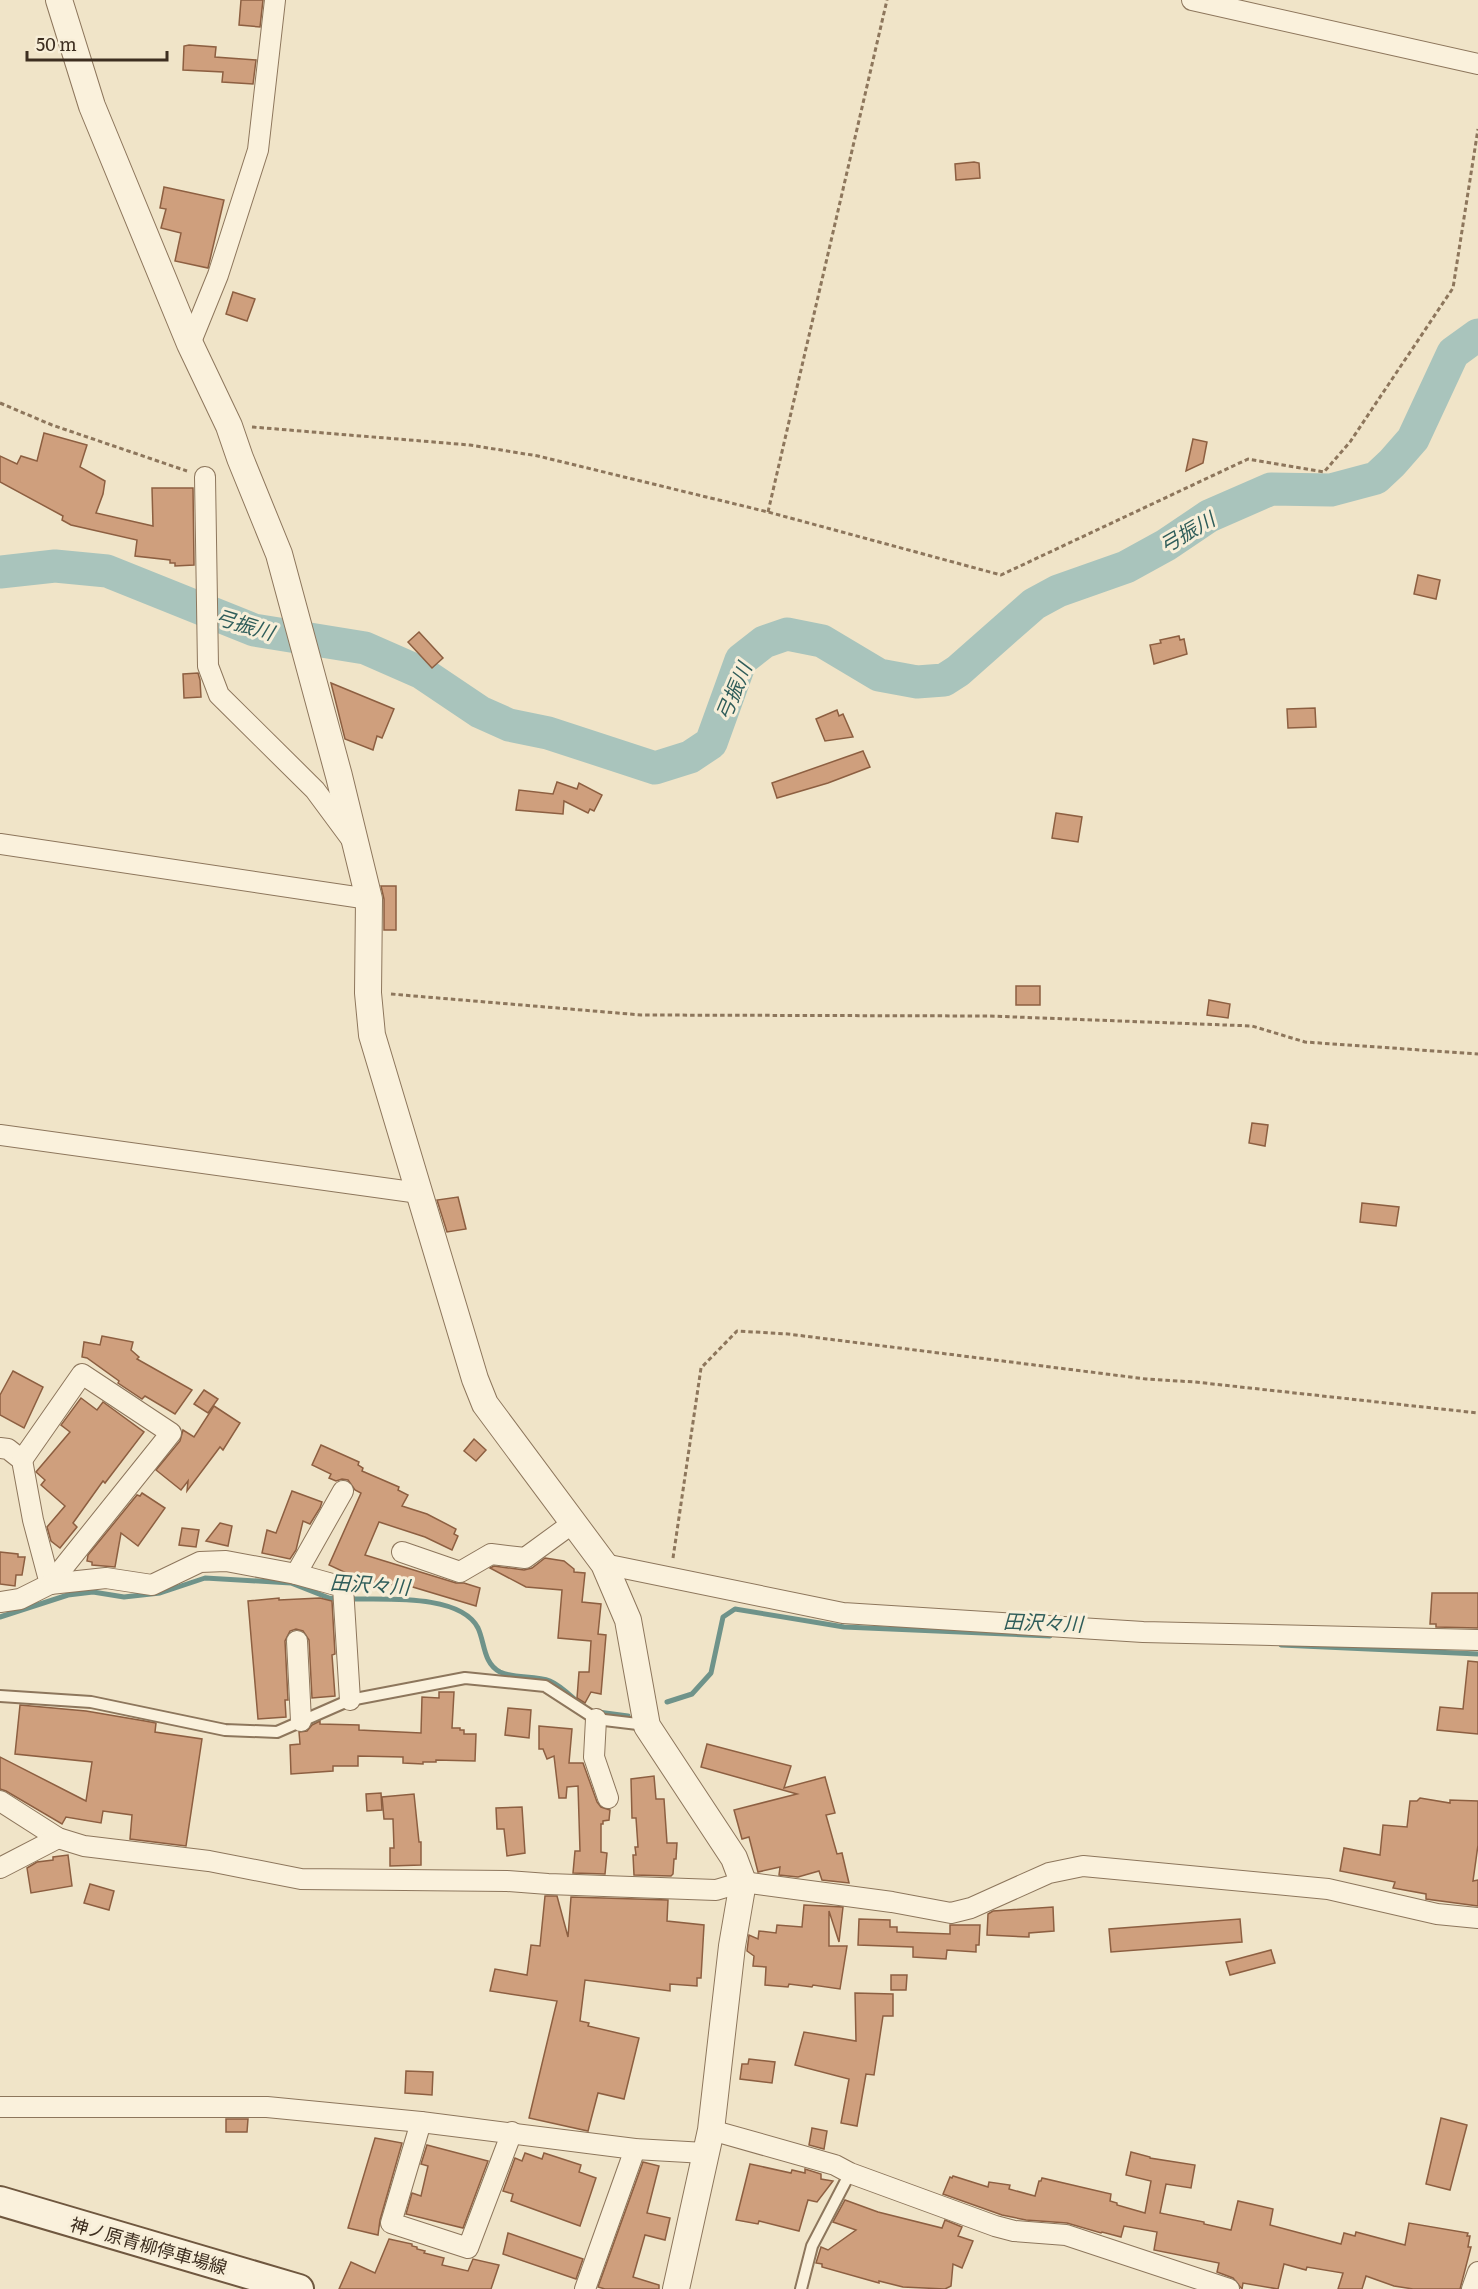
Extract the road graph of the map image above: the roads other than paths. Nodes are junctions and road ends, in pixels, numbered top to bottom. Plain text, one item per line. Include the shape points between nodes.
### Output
1 (59, 0) edge
2 (275, 0) edge
3 (1192, 0) edge
4 (1478, 64) edge
5 (190, 344) junction
6 (205, 477) road end
7 (354, 843) junction
8 (0, 844) edge
9 (369, 899) junction
10 (0, 1135) edge
11 (419, 1193) junction
12 (0, 1448) edge
13 (22, 1460) junction
14 (343, 1491) dead end
15 (573, 1523) junction
16 (402, 1552) dead end
17 (604, 1564) junction
18 (296, 1574) junction
19 (50, 1584) junction
20 (0, 1602) edge
21 (1478, 1640) edge
22 (297, 1641) dead end
23 (0, 1696) edge
24 (350, 1700) junction
25 (596, 1719) junction
26 (301, 1721) junction
27 (647, 1725) junction
28 (608, 1798) dead end
29 (0, 1801) edge
30 (58, 1838) junction
31 (0, 1868) edge
32 (743, 1882) junction
33 (1478, 1918) edge
34 (0, 2107) edge
35 (421, 2122) junction
36 (512, 2133) junction
37 (708, 2142) junction
38 (635, 2149) junction
39 (850, 2173) junction
40 (0, 2201) edge
41 (1478, 2272) edge
42 (1199, 2285) edge
43 (299, 2289) edge
44 (585, 2289) edge
45 (676, 2289) edge
46 (801, 2289) edge
47 (1229, 2289) edge
48 (1472, 2289) edge

1 - 5 street via 92,106
2 - 5 street via 258,150 218,275
3 - 4 street
5 - 7 street via 229,426 279,554
6 - 7 street via 208,666 219,695 315,790
7 - 9 street
8 - 9 street
9 - 11 street via 368,993 372,1035
10 - 11 street
11 - 15 street via 485,1404
12 - 13 street
13 - 19 street
13 - 19 street via 82,1374 171,1433
14 - 18 street
15 - 16 street via 525,1558 491,1554 460,1572
15 - 17 street
17 - 21 street via 843,1613 1143,1632
17 - 27 street via 628,1620
18 - 19 street via 218,1561 200,1562 152,1585 106,1578
18 - 24 street via 343,1587
19 - 20 street via 20,1599
22 - 26 street
23 - 26 lane via 91,1702 225,1730 277,1732
24 - 25 lane via 465,1678 545,1686
24 - 26 lane
25 - 27 lane
25 - 28 street via 594,1757
27 - 32 street via 734,1858
29 - 30 street
30 - 31 street
30 - 32 street via 84,1846 209,1861 301,1879 507,1881 716,1890
32 - 33 street via 951,1913 1049,1873 1083,1866 1328,1889 1437,1914
32 - 37 street
34 - 35 street via 267,2107
35 - 36 street
35 - 36 street via 391,2223 468,2248
36 - 38 street
37 - 38 street
37 - 39 street via 835,2165
37 - 45 street
38 - 44 street
39 - 42 street via 994,2226 1066,2235
39 - 46 lane via 812,2246
40 - 43 main road, 神ノ原青柳停車場線
41 - 48 street
42 - 47 street

